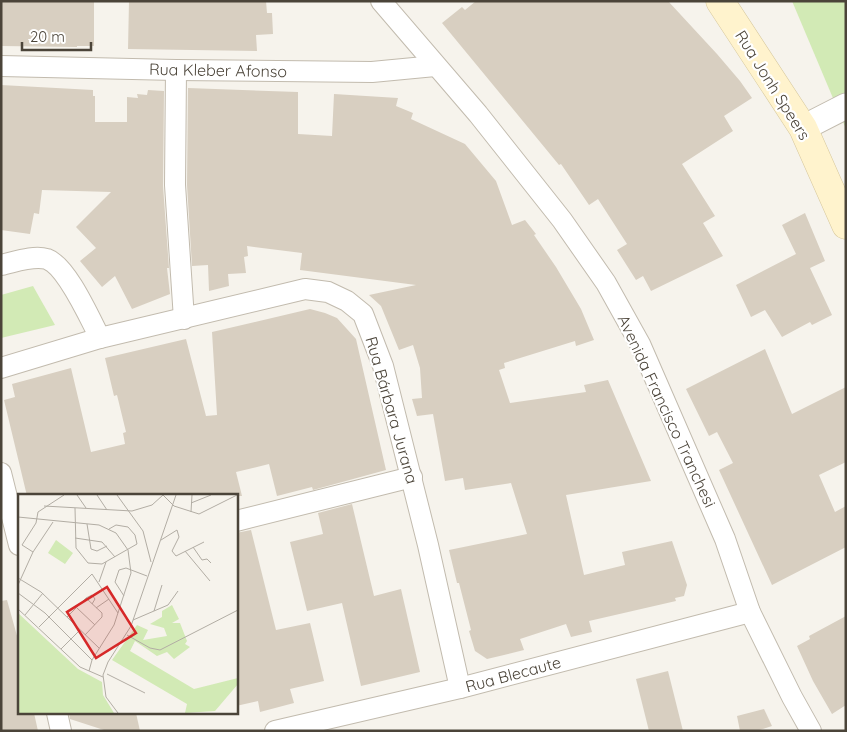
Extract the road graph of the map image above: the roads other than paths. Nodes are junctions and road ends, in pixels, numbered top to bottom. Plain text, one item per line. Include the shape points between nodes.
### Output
1 (382, 1) edge
2 (720, 1) edge
3 (1, 66) edge
4 (435, 66) junction
5 (176, 70) junction
6 (846, 106) edge
7 (803, 128) junction
8 (846, 225) edge
9 (1, 266) edge
10 (184, 319) junction
11 (100, 338) junction
12 (1, 368) edge
13 (1, 473) edge
14 (412, 477) junction
15 (238, 520) edge
16 (18, 541) edge
17 (750, 612) junction
18 (460, 688) junction
19 (57, 714) edge
20 (341, 723) edge
21 (61, 731) edge
22 (275, 731) edge
23 (811, 731) edge

1 - 4 street, Avenida Francisco Tranchesi
2 - 7 main road, Rua Jonh Speers
3 - 5 street, Rua Kleber Afonso
4 - 5 street, Rua Kleber Afonso via 372,72
4 - 17 street, Avenida Francisco Tranchesi via 478,114 562,220 606,283 643,353 725,539
5 - 10 street via 176,185
6 - 7 street
7 - 8 main road, Rua Jonh Speers
9 - 11 street via 32,258 46,259 57,265 77,293
10 - 11 street, Rua Bárbara Jurana
10 - 14 street, Rua Bárbara Jurana via 305,289 328,292 347,301 363,314 383,366
11 - 12 street, Rua Bárbara Jurana
13 - 16 street
14 - 15 street
14 - 18 street, Rua Bárbara Jurana
17 - 18 street, Rua Blecaute
17 - 23 street, Avenida Francisco Tranchesi
18 - 20 street, Rua Blecaute
19 - 21 street
20 - 22 street, Rua Blecaute

